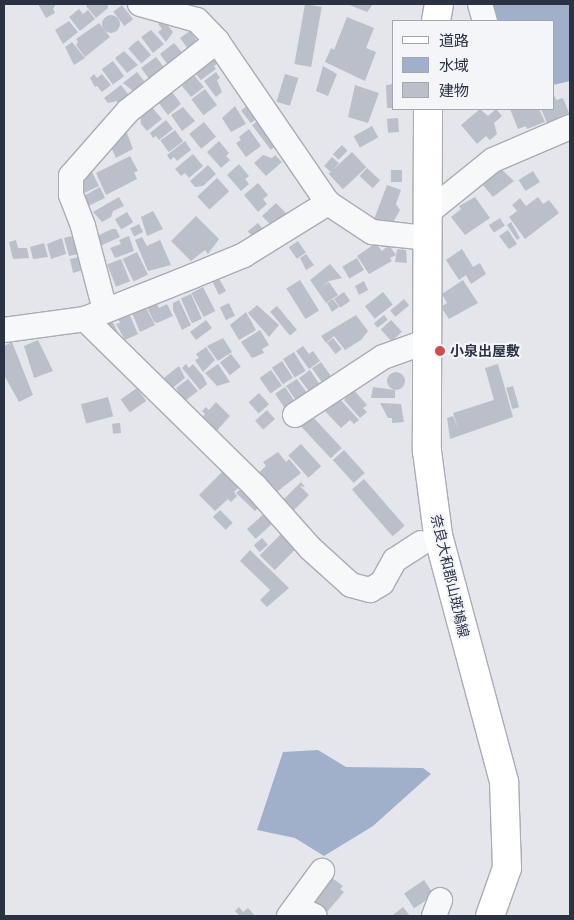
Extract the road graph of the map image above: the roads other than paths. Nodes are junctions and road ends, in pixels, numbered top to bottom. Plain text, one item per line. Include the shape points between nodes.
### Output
1 (140, 4) edge
2 (439, 4) edge
3 (480, 4) edge
4 (436, 20) edge
5 (485, 20) edge
6 (217, 41) junction
7 (428, 110) edge
8 (570, 127) edge
9 (328, 203) junction
10 (426, 226) junction
11 (95, 314) junction
12 (4, 330) edge
13 (425, 342) junction
14 (295, 415) dead end
15 (421, 543) dead end
16 (322, 871) dead end
17 (291, 915) edge
18 (315, 916) edge
19 (490, 916) edge

1 - 6 street via 197,20
2 - 4 main road
3 - 5 street
6 - 9 street
6 - 11 street via 128,111 71,176 71,195 83,226
7 - 10 main road, 奈良大和郡山斑鳩線
8 - 10 street via 493,160
9 - 10 street via 372,232
9 - 11 street via 244,255
10 - 13 main road, 奈良大和郡山斑鳩線
11 - 12 street
11 - 15 street via 310,548 352,585 370,590 382,584 395,560
13 - 14 street via 383,357
13 - 19 main road, 奈良大和郡山斑鳩線 via 427,451 438,535 504,782 507,868
16 - 17 street via 301,896
17 - 18 street via 299,909

